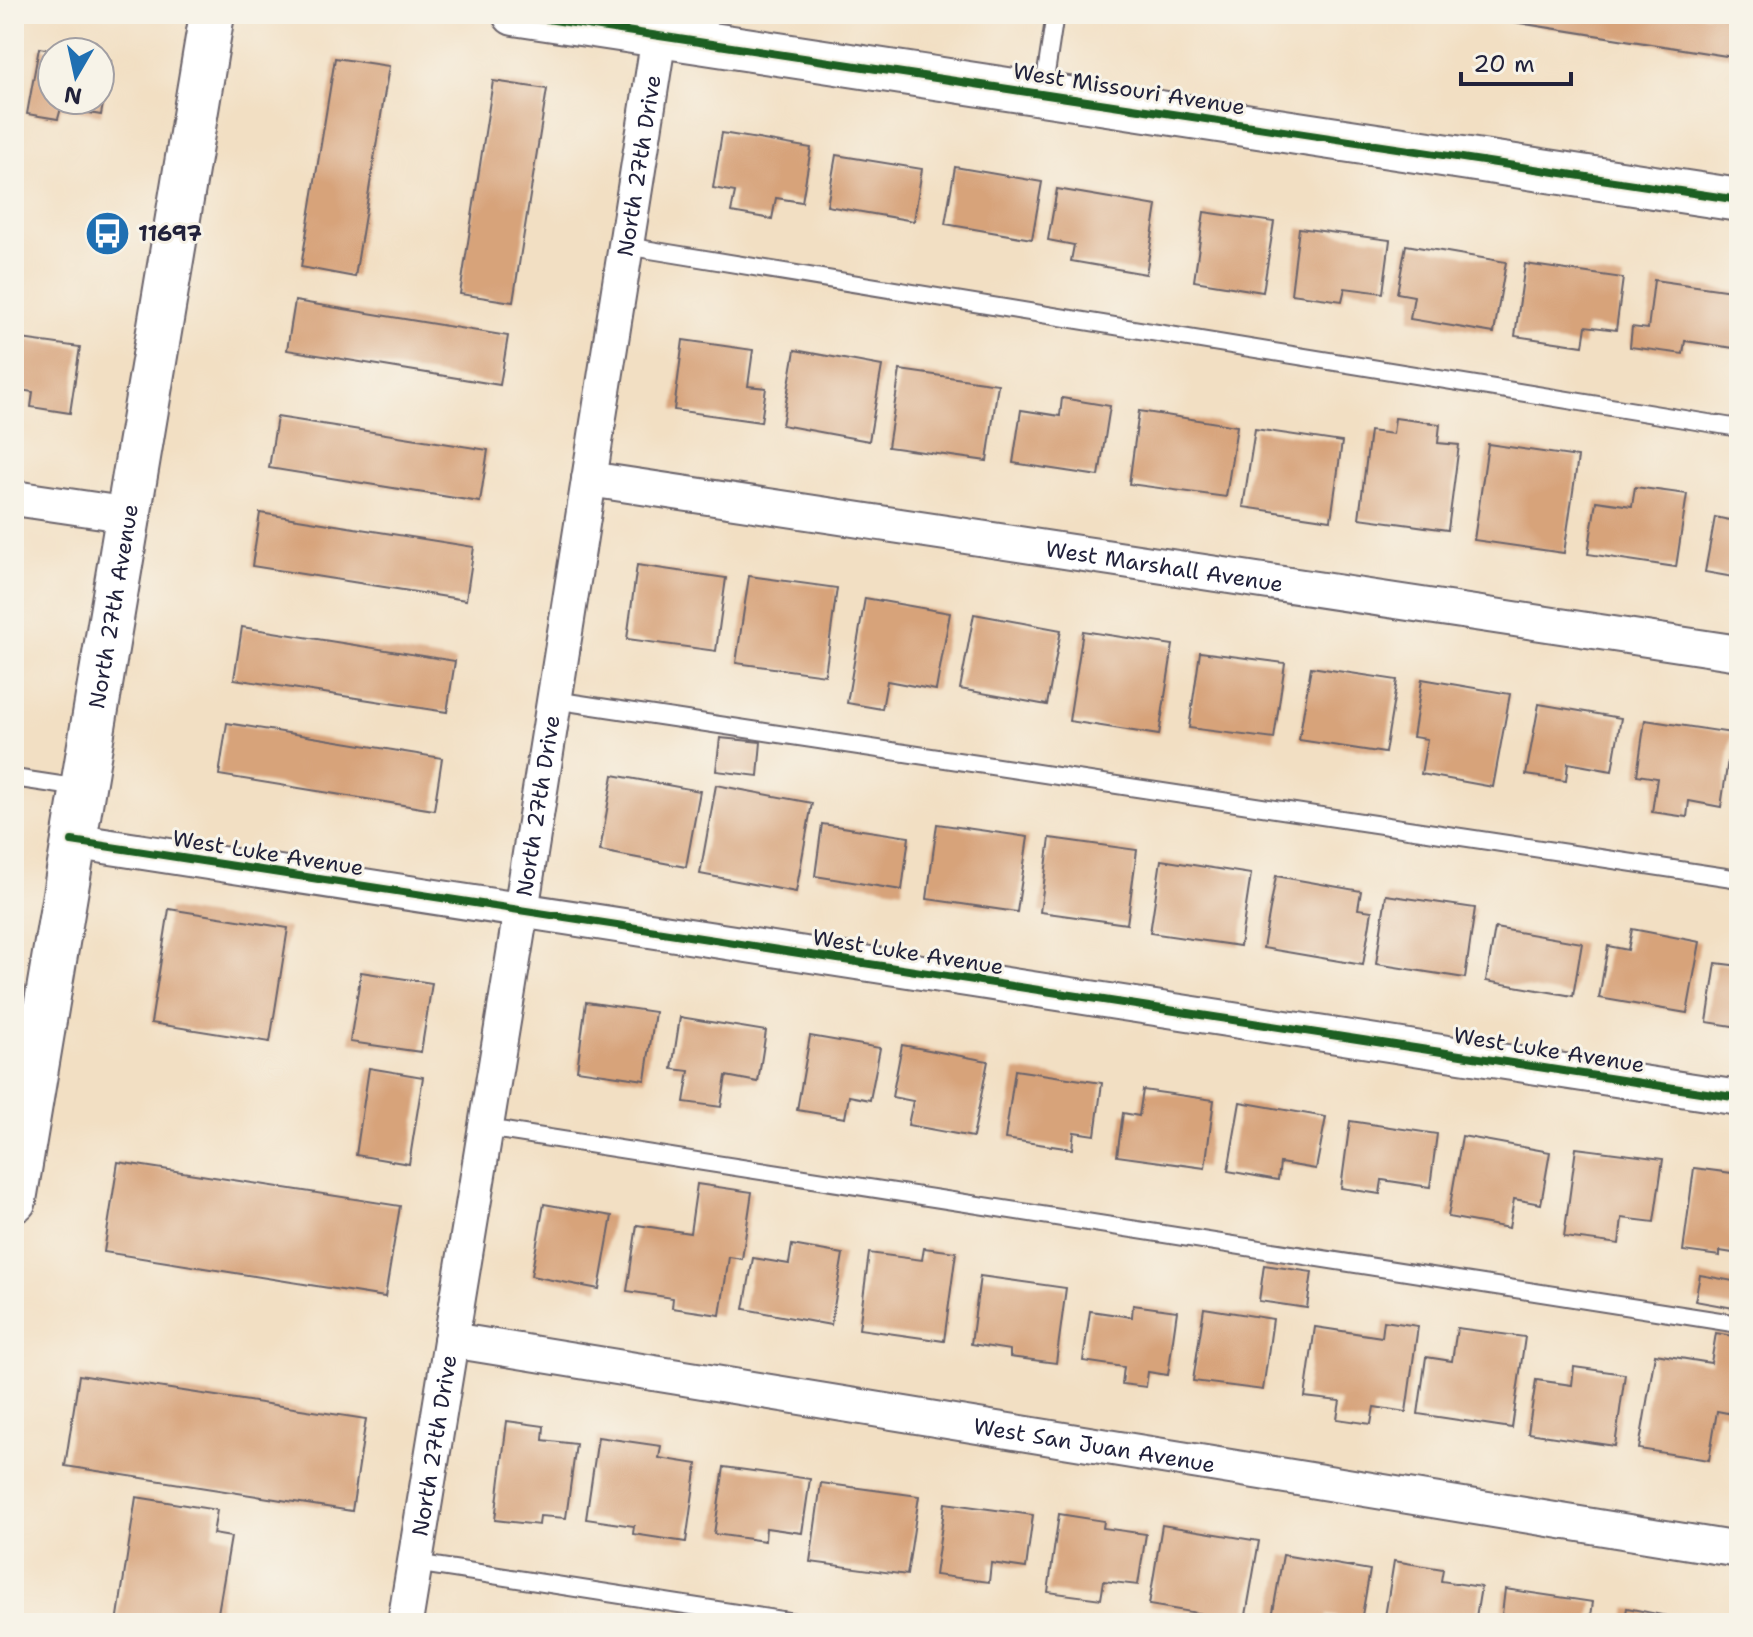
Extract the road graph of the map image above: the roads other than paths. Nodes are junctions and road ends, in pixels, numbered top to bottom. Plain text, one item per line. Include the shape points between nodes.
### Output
1 (212, 14) edge
2 (514, 14) edge
3 (1055, 14) edge
4 (659, 36) junction
5 (1043, 94) junction
6 (1739, 200) edge
7 (626, 246) junction
8 (1739, 428) edge
9 (589, 479) junction
10 (14, 498) edge
11 (130, 515) junction
12 (1739, 653) edge
13 (554, 700) junction
14 (14, 778) edge
15 (81, 788) junction
16 (72, 841) junction
17 (1739, 879) edge
18 (521, 911) junction
19 (26, 1058) edge
20 (1739, 1098) edge
21 (486, 1128) junction
22 (14, 1200) edge
23 (1739, 1324) edge
24 (451, 1340) junction
25 (1739, 1550) edge
26 (415, 1563) junction
27 (405, 1623) edge
28 (801, 1623) edge

1 - 11 main road, North 27th Avenue
2 - 4 street, West Missouri Avenue
3 - 5 lane
4 - 5 street, West Missouri Avenue
4 - 7 street, North 27th Drive
5 - 6 street, West Missouri Avenue
7 - 8 lane
7 - 9 street, North 27th Drive
9 - 12 street, West Marshall Avenue
9 - 13 street, North 27th Drive
10 - 11 street
11 - 15 main road, North 27th Avenue
13 - 17 lane
13 - 18 street, North 27th Drive
14 - 15 lane
15 - 16 main road, North 27th Avenue
16 - 18 street, West Luke Avenue
16 - 19 main road, North 27th Avenue
18 - 20 street, West Luke Avenue
18 - 21 street, North 27th Drive
19 - 22 main road, North 27th Avenue
21 - 23 lane
21 - 24 street, North 27th Drive
24 - 25 street, West San Juan Avenue
24 - 26 street, North 27th Drive
26 - 27 street, North 27th Drive
26 - 28 lane

